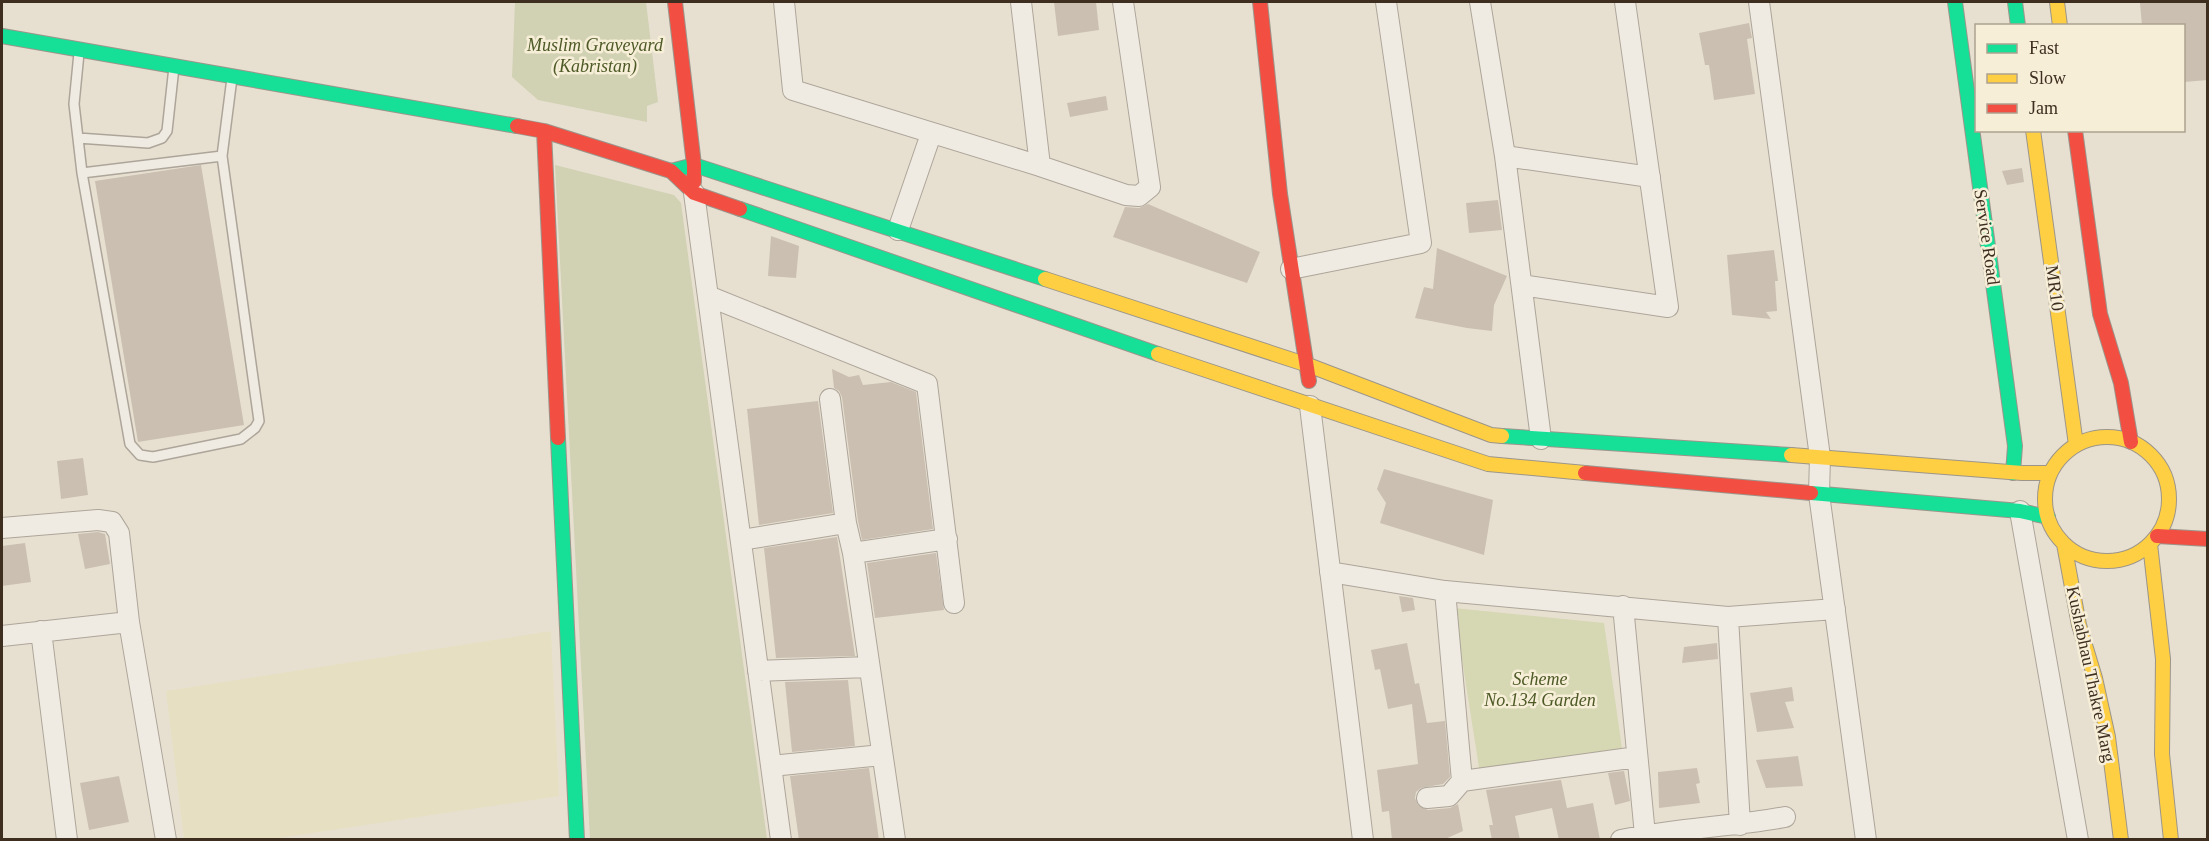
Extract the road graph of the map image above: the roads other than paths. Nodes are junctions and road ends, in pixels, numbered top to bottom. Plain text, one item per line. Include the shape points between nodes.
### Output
1 (675, 2) edge
2 (784, 2) edge
3 (1021, 2) edge
4 (1123, 2) edge
5 (1260, 2) edge
6 (1386, 2) edge
7 (1480, 2) edge
8 (1625, 2) edge
9 (1759, 2) edge
10 (1955, 2) edge
11 (2015, 2) edge
12 (2057, 2) edge
13 (2018, 24) edge
14 (2060, 24) edge
15 (2, 36) edge
16 (79, 50) junction
17 (174, 65) junction
18 (232, 75) junction
19 (544, 131) junction
20 (2033, 132) edge
21 (2075, 132) edge
22 (931, 134) junction
23 (78, 138) junction
24 (222, 156) junction
25 (1504, 156) junction
26 (694, 165) junction
27 (1040, 166) junction
28 (672, 171) junction
29 (82, 173) junction
30 (1650, 177) junction
31 (694, 193) junction
32 (898, 230) junction
33 (1291, 269) junction
34 (1522, 285) junction
35 (708, 296) junction
36 (1308, 366) junction
37 (830, 399) dead end
38 (1310, 406) junction
39 (1541, 439) junction
40 (2131, 442) junction
41 (2076, 445) junction
42 (1820, 457) junction
43 (2013, 473) junction
44 (2050, 473) junction
45 (1819, 494) junction
46 (2020, 511) junction
47 (2048, 517) junction
48 (846, 523) junction
49 (2, 528) edge
50 (947, 539) junction
51 (2208, 539) edge
52 (741, 540) junction
53 (2153, 540) junction
54 (2064, 544) junction
55 (853, 553) junction
56 (1330, 572) junction
57 (1445, 591) junction
58 (954, 603) dead end
59 (1623, 606) junction
60 (1835, 609) junction
61 (1728, 617) junction
62 (129, 622) junction
63 (40, 631) junction
64 (2, 636) edge
65 (869, 667) junction
66 (758, 671) junction
67 (882, 755) junction
68 (1637, 758) junction
69 (771, 766) junction
70 (1462, 781) junction
71 (1427, 798) dead end
72 (1785, 817) dead end
73 (1740, 825) junction
74 (1646, 834) junction
75 (67, 840) edge
76 (166, 840) edge
77 (577, 840) edge
78 (781, 840) edge
79 (895, 840) edge
80 (1363, 840) edge
81 (1621, 840) edge
82 (1866, 840) edge
83 (2078, 840) edge
84 (2121, 840) edge
85 (2171, 840) edge

1 - 26 street
2 - 22 street via 793,90
3 - 27 street
4 - 27 street via 1150,187 1140,196 1126,195
5 - 33 street
6 - 33 street via 1421,243
7 - 25 street
8 - 30 street
9 - 42 street
10 - 43 street, Service Road via 2015,446
11 - 13 street
12 - 14 street
15 - 16 street
16 - 17 street
16 - 23 lane via 75,104
17 - 18 street
17 - 23 lane via 167,131 162,138 148,143
18 - 19 street
18 - 24 lane
19 - 28 street
19 - 77 street
20 - 41 street, MR10 / MR10
21 - 40 street via 2100,314 2121,383
22 - 27 street
22 - 32 street
23 - 29 lane
24 - 29 lane
24 - 29 lane via 259,421 241,440 153,457 140,454 130,444
25 - 30 street
25 - 34 street
26 - 28 street
26 - 31 street
26 - 32 street
28 - 31 street
30 - 34 street via 1668,307
31 - 35 street
31 - 38 street
32 - 36 street
33 - 36 street
34 - 39 street
35 - 50 street via 927,384
35 - 52 street
36 - 38 street
36 - 39 street via 1491,435
37 - 48 street
38 - 45 street via 1488,464
38 - 56 street
39 - 42 street
40 - 41 street via 2103,438
40 - 53 street via 2148,453 2168,487 2163,526
41 - 44 street
42 - 43 street
42 - 45 street
43 - 44 street
44 - 47 street via 2045,502
45 - 46 street
45 - 60 street
46 - 47 street
46 - 83 street
47 - 54 street
48 - 52 street
48 - 55 street
49 - 62 street via 112,522 119,532
50 - 55 street
50 - 58 street
51 - 53 street
52 - 66 street
53 - 54 street via 2130,557 2107,562 2084,557
53 - 85 street via 2163,659 2162,754
54 - 84 street, Kushabhau Thakre Marg via 2079,625 2108,736
55 - 65 street
56 - 57 street
56 - 80 street
57 - 59 street
57 - 70 street
59 - 61 street
59 - 68 street
60 - 61 street
60 - 82 street
61 - 73 street
62 - 63 street
62 - 76 street
63 - 64 street
63 - 75 street
65 - 66 street
65 - 67 street
66 - 69 street
67 - 69 street
67 - 79 street
68 - 70 street
68 - 74 street
69 - 78 street
70 - 71 street via 1449,796
72 - 73 street
73 - 74 street
74 - 81 street

